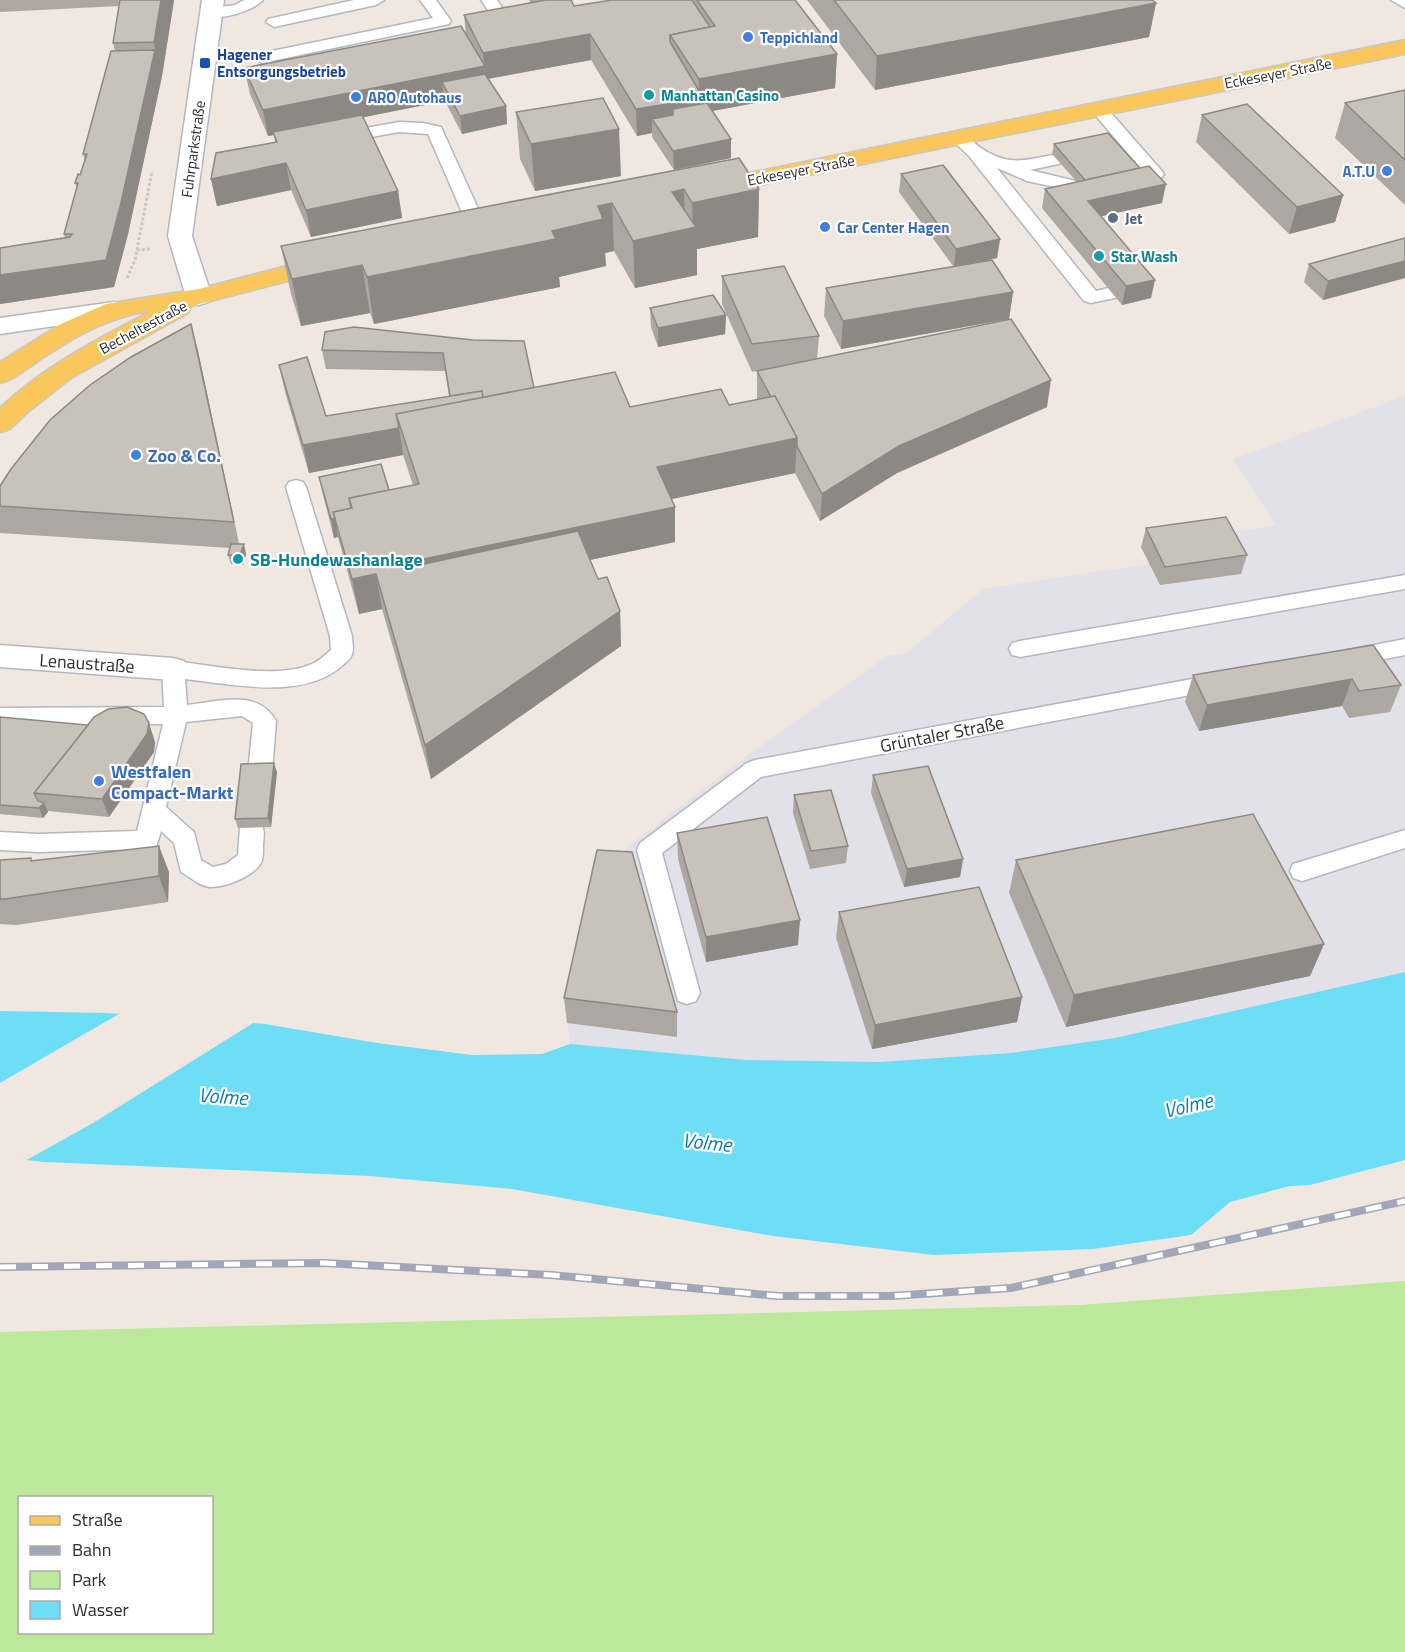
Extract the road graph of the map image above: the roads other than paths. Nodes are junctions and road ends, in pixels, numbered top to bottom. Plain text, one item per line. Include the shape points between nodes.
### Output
1 (255, 0) edge
2 (376, 0) edge
3 (428, 0) edge
4 (489, 0) edge
5 (1399, 0) edge
6 (1405, 3) edge
7 (212, 6) edge
8 (501, 19) edge
9 (274, 22) dead end
10 (1405, 47) edge
11 (262, 58) dead end
12 (1098, 109) junction
13 (323, 136) edge
14 (967, 145) junction
15 (1131, 159) edge
16 (1012, 168) junction
17 (689, 192) edge
18 (480, 233) edge
19 (352, 258) edge
20 (1112, 293) edge
21 (199, 297) junction
22 (114, 310) junction
23 (0, 326) edge
24 (0, 375) edge
25 (0, 423) edge
26 (296, 487) dead end
27 (1405, 582) edge
28 (1405, 647) edge
29 (1020, 649) dead end
30 (0, 656) edge
31 (1324, 662) edge
32 (173, 669) junction
33 (1242, 677) edge
34 (176, 715) junction
35 (0, 716) edge
36 (260, 773) edge
37 (154, 810) junction
38 (252, 828) edge
39 (1405, 839) edge
40 (0, 841) edge
41 (1302, 871) dead end
42 (687, 993) dead end

1 - 7 lane via 239,9
2 - 9 lane
3 - 11 lane via 443,21
4 - 8 lane
5 - 6 lane
7 - 21 main road, Fuhrparkstraße via 180,236
10 - 12 main road, Eckeseyer Straße
12 - 14 main road, Eckeseyer Straße
12 - 15 lane
13 - 18 lane via 339,138 415,127 435,131
14 - 16 lane
14 - 17 main road, Eckeseyer Straße
14 - 20 lane via 1091,297
16 - 16 lane via 1033,177 1067,176
19 - 21 main road
21 - 22 main road, Becheltestraße
21 - 25 main road, Becheltestraße via 57,375
22 - 23 main road
22 - 24 main road, Becheltestraße via 67,332
26 - 32 lane via 341,636 342,652 322,670 284,679
27 - 29 lane
28 - 31 lane
30 - 32 main road, Lenaustraße
32 - 34 lane
33 - 42 lane, Grüntaler Straße via 755,769 649,850
34 - 35 lane
34 - 36 lane via 243,707 256,712 265,721
34 - 37 lane
37 - 38 lane via 185,839 190,866 210,877 233,872 250,860
37 - 40 lane via 147,840
39 - 41 lane

